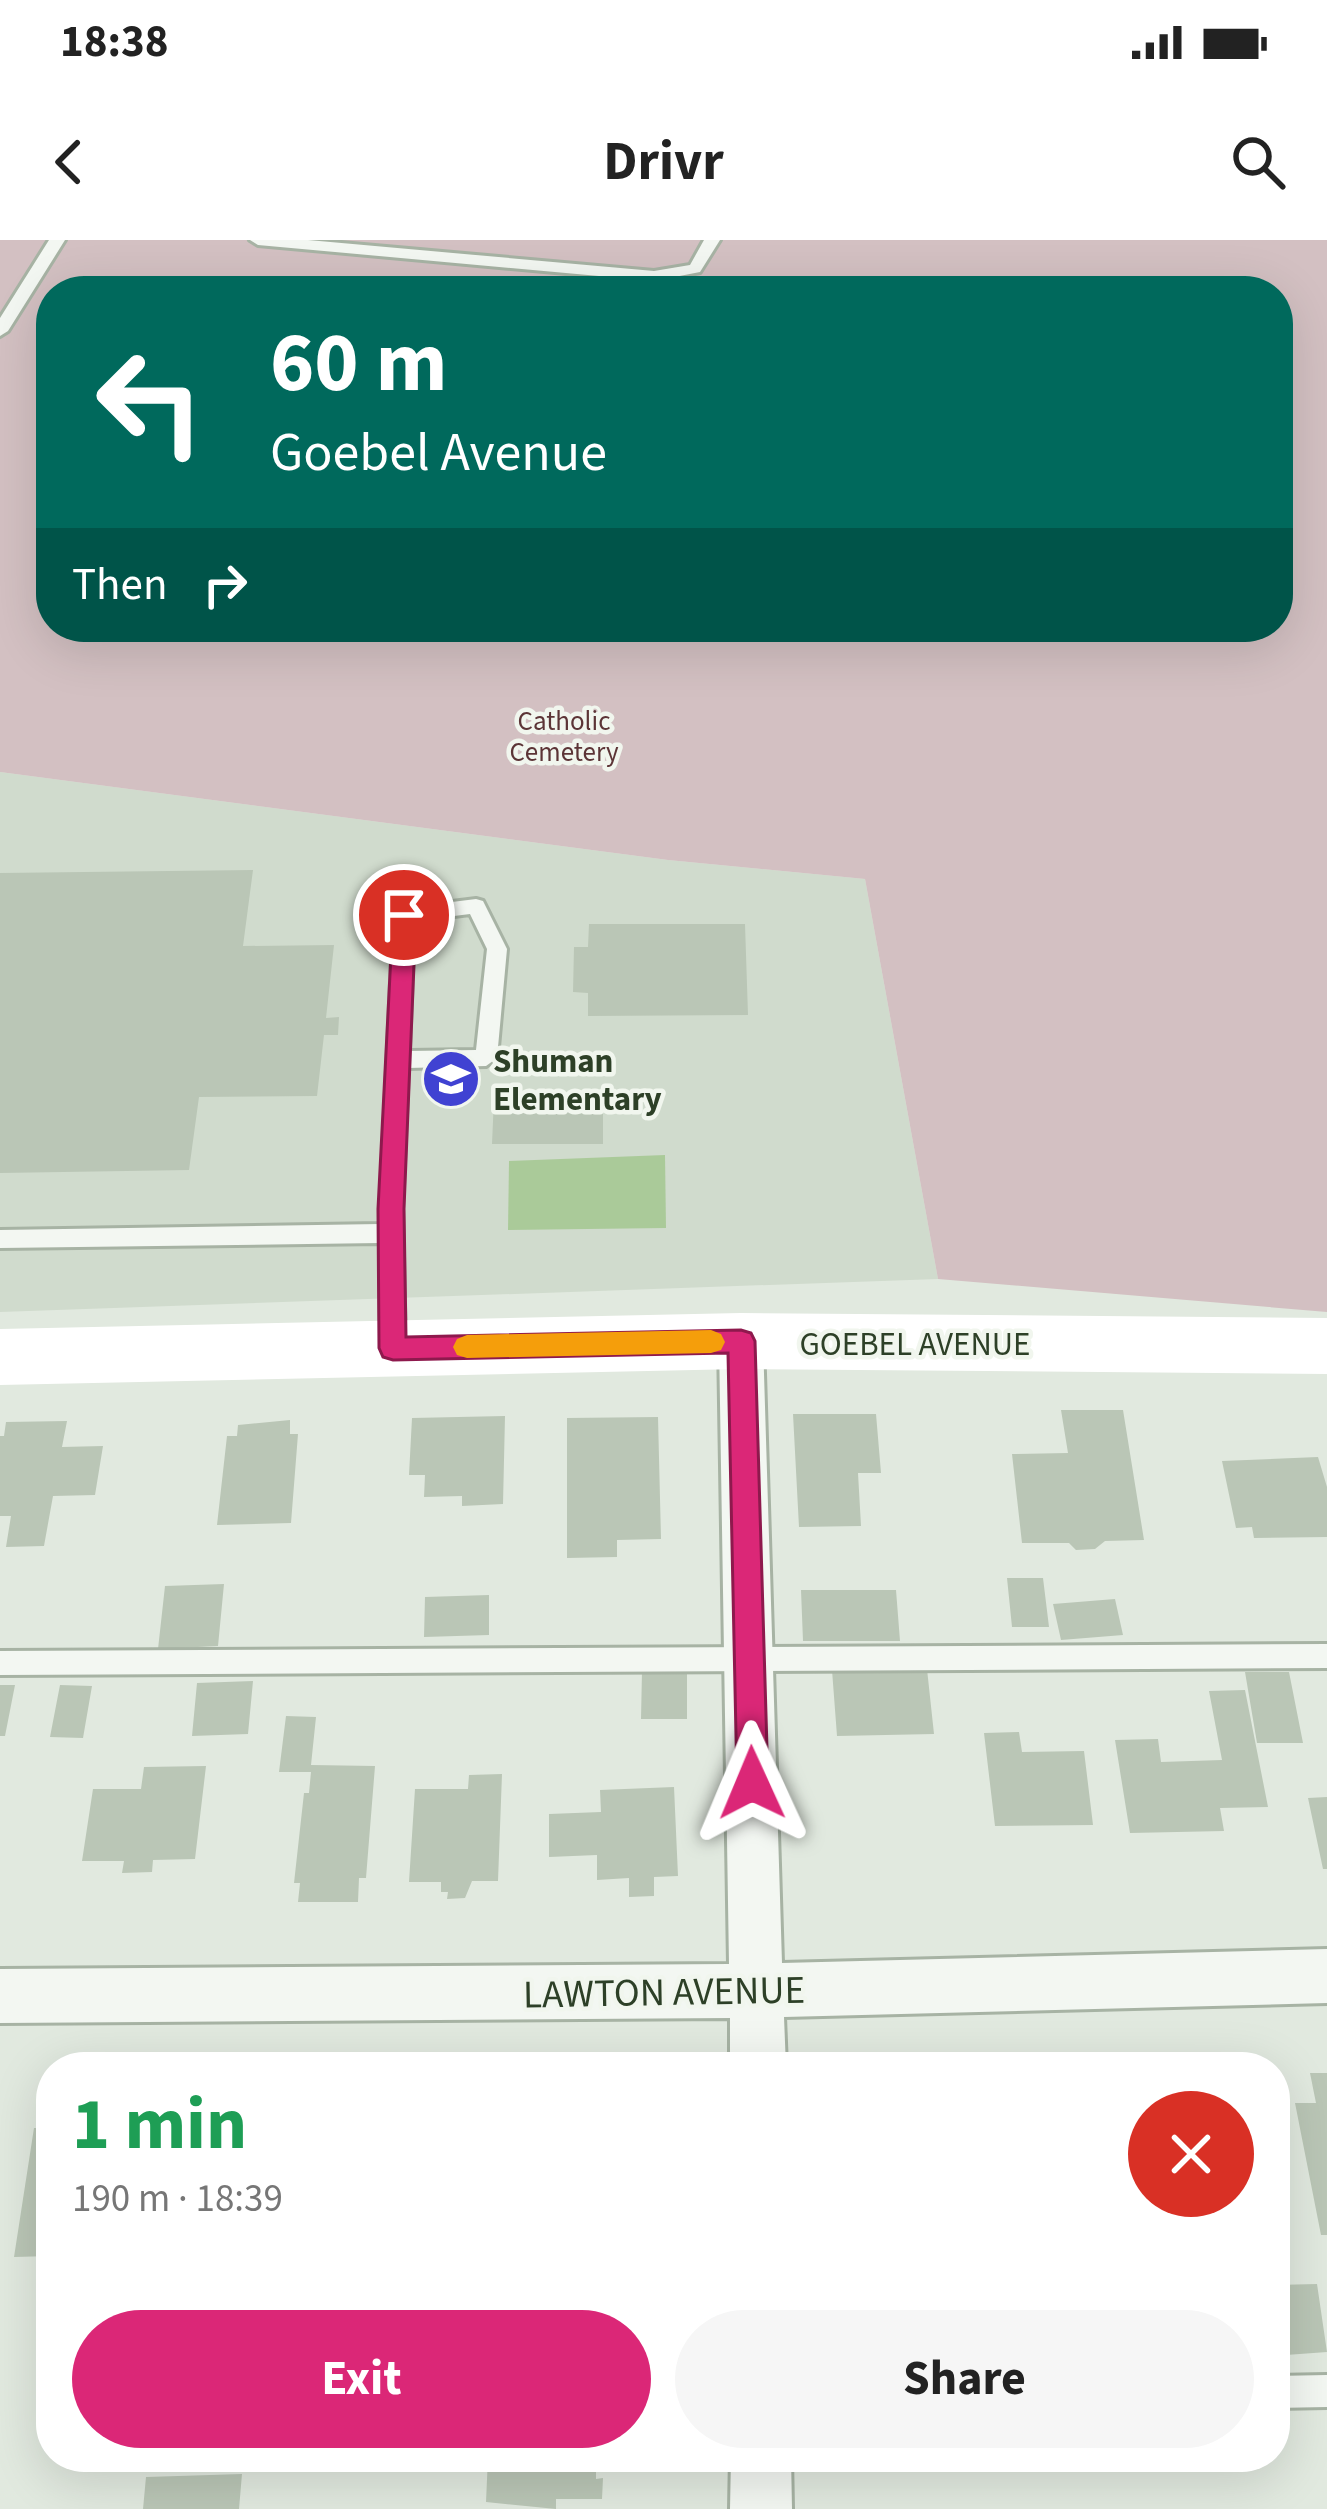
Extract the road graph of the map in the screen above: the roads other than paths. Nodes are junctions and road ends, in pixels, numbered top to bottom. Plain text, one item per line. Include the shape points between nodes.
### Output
1 (57, 240) edge
2 (258, 240) edge
3 (712, 240) edge
4 (0, 332) edge
5 (398, 1060) junction
6 (391, 1233) junction
7 (0, 1239) edge
8 (741, 1341) junction
9 (1327, 1346) edge
10 (393, 1348) junction
11 (0, 1357) edge
12 (750, 1655) junction
13 (1327, 1655) edge
14 (0, 1663) edge
15 (1327, 1976) edge
16 (757, 1991) junction
17 (0, 1996) edge
18 (758, 2052) edge
19 (1327, 2391) edge
20 (1290, 2392) edge
21 (761, 2472) edge
22 (761, 2509) edge

1 - 4 lane
2 - 3 lane via 655,276 695,269
5 - 5 lane via 404,915 476,906 497,949 486,1058
5 - 6 lane
6 - 7 lane
6 - 10 lane
8 - 9 street, GOEBEL AVENUE
8 - 10 street, GOEBEL AVENUE
8 - 12 street
10 - 11 street, GOEBEL AVENUE
12 - 13 lane
12 - 14 lane
12 - 16 street
15 - 16 street, LAWTON AVENUE
16 - 17 street, LAWTON AVENUE
16 - 18 street
19 - 20 lane
21 - 22 street

